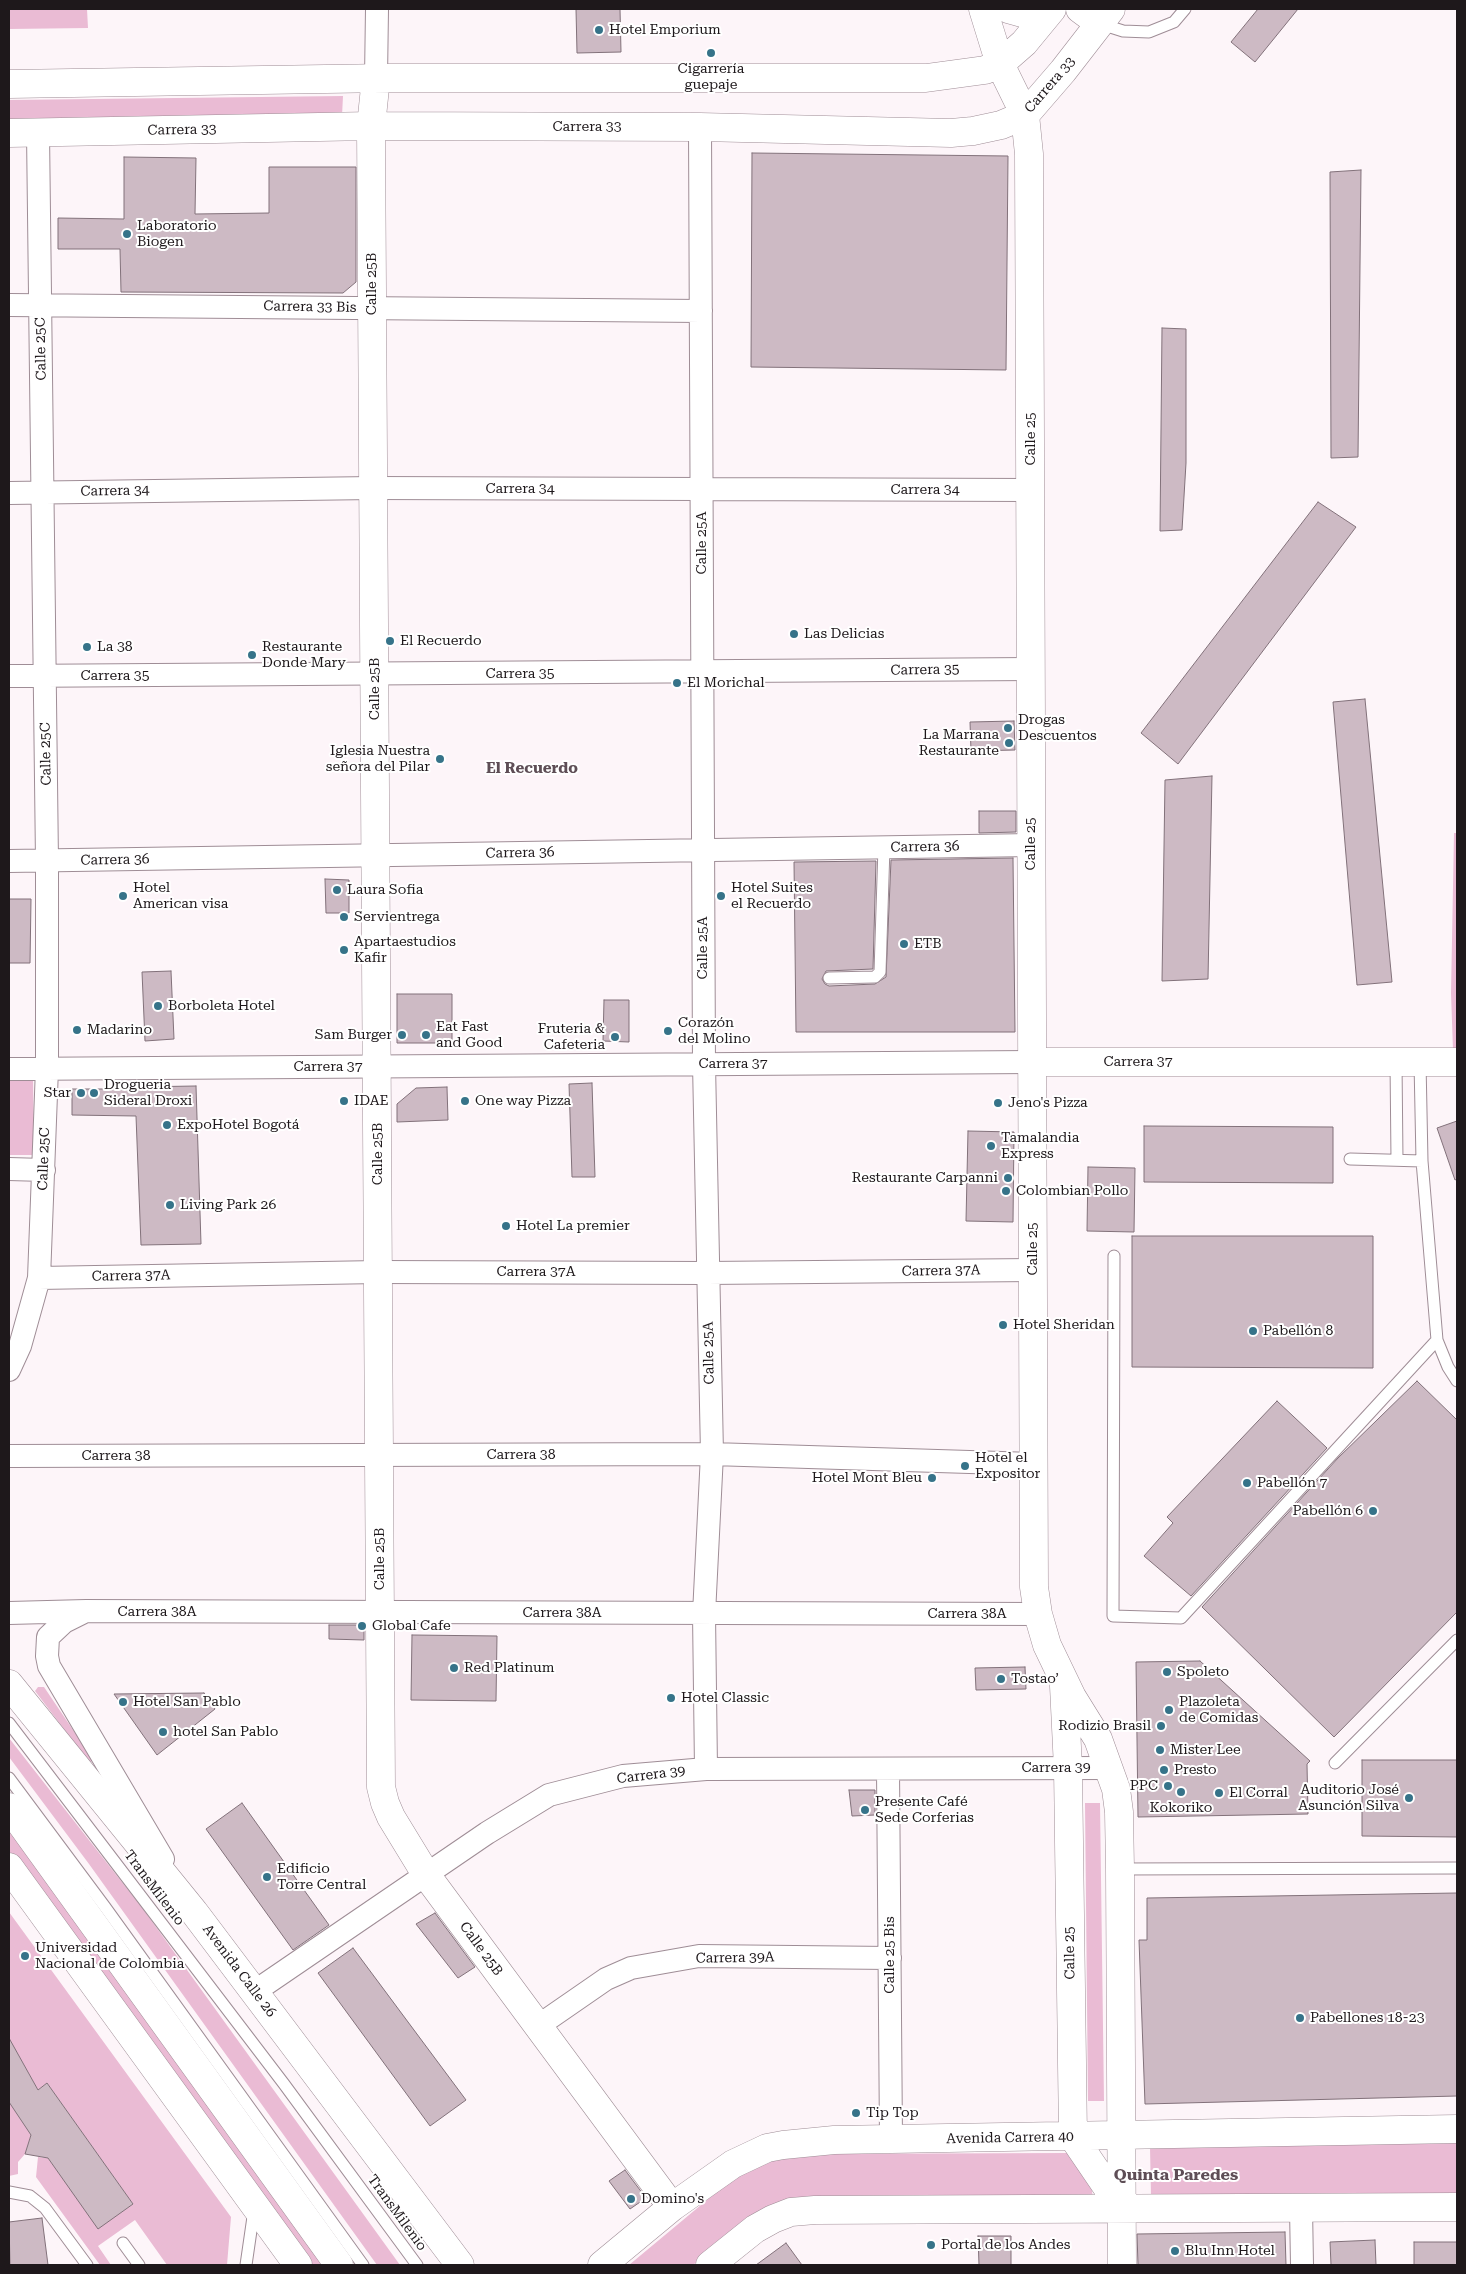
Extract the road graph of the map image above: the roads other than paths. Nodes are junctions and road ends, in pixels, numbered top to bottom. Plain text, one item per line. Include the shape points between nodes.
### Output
1 (377, 9) edge
2 (983, 9) edge
3 (1008, 9) edge
4 (1185, 9) edge
5 (1050, 11) edge
6 (1097, 13) edge
7 (1000, 64) junction
8 (376, 78) junction
9 (9, 84) edge
10 (1025, 115) junction
11 (371, 126) junction
12 (700, 127) junction
13 (9, 133) edge
14 (38, 133) junction
15 (40, 304) junction
16 (9, 305) edge
17 (372, 308) junction
18 (701, 311) junction
19 (373, 488) junction
20 (702, 489) junction
21 (1031, 490) junction
22 (9, 492) edge
23 (43, 492) junction
24 (1031, 669) junction
25 (702, 672) junction
26 (375, 675) junction
27 (9, 676) edge
28 (45, 676) junction
29 (1032, 845) junction
30 (884, 847) junction
31 (703, 850) junction
32 (376, 856) junction
33 (9, 861) edge
34 (47, 861) junction
35 (828, 978) dead end
36 (1032, 1062) junction
37 (1408, 1062) junction
38 (1457, 1062) edge
39 (704, 1064) junction
40 (377, 1066) junction
41 (9, 1068) edge
42 (47, 1068) junction
43 (1350, 1159) dead end
44 (1397, 1160) junction
45 (1422, 1161) junction
46 (9, 1168) edge
47 (44, 1170) junction
48 (1114, 1256) dead end
49 (1032, 1270) junction
50 (378, 1272) junction
51 (707, 1273) junction
52 (39, 1278) junction
53 (1437, 1340) junction
54 (9, 1370) edge
55 (1457, 1381) edge
56 (712, 1454) junction
57 (9, 1456) edge
58 (380, 1456) junction
59 (1034, 1464) junction
60 (86, 1612) junction
61 (380, 1612) junction
62 (9, 1613) edge
63 (704, 1614) junction
64 (1038, 1614) junction
65 (1457, 1640) edge
66 (1064, 1682) junction
67 (9, 1684) edge
68 (9, 1723) edge
69 (1335, 1763) dead end
70 (1068, 1768) junction
71 (1110, 1768) junction
72 (706, 1769) junction
73 (888, 1770) junction
74 (9, 1778) edge
75 (9, 1807) edge
76 (9, 1867) edge
77 (1457, 1868) edge
78 (1120, 1869) junction
79 (427, 1876) junction
80 (194, 1912) junction
81 (890, 1958) junction
82 (254, 1992) junction
83 (538, 2026) junction
84 (1457, 2129) edge
85 (1121, 2136) junction
86 (1073, 2137) junction
87 (891, 2139) junction
88 (9, 2192) edge
89 (254, 2206) junction
90 (672, 2207) junction
91 (1457, 2207) edge
92 (1301, 2208) junction
93 (1122, 2209) junction
94 (123, 2243) dead end
95 (87, 2265) edge
96 (139, 2265) edge
97 (246, 2265) edge
98 (298, 2265) edge
99 (339, 2265) edge
100 (363, 2265) edge
101 (417, 2265) edge
102 (460, 2265) edge
103 (602, 2265) edge
104 (711, 2265) edge
105 (1122, 2265) edge
106 (1302, 2265) edge

1 - 8 street, Calle 25B
2 - 7 main road, Calle 25
3 - 5 main road via 1033,16
4 - 6 lane via 1174,22 1149,32 1123,31
5 - 7 main road via 1024,43
6 - 10 main road, Carrera 33 via 1063,71
7 - 8 main road via 985,70 926,78
7 - 10 main road, Calle 25
8 - 9 main road
8 - 11 main road, Calle 25B
10 - 12 main road, Carrera 33 via 988,128 952,133
10 - 21 main road, Calle 25 via 1029,154
11 - 12 main road, Carrera 33
11 - 14 main road, Carrera 33
11 - 17 main road, Calle 25B
12 - 18 street, Calle 25A
13 - 14 main road, Carrera 33
14 - 15 street, Calle 25C
15 - 16 street, Carrera 33 Bis
15 - 17 street, Carrera 33 Bis
15 - 23 street, Calle 25C
17 - 18 street, Carrera 33 Bis
17 - 19 main road, Calle 25B
18 - 20 street, Calle 25A
19 - 20 street, Carrera 34
19 - 23 street, Carrera 34
19 - 26 main road, Calle 25B
20 - 21 street, Carrera 34
20 - 25 street, Calle 25A
21 - 24 main road, Calle 25
22 - 23 street, Carrera 34
23 - 28 street, Calle 25C
24 - 25 street, Carrera 35
24 - 29 main road, Calle 25
25 - 26 street, Carrera 35
25 - 31 street, Calle 25A
26 - 28 street, Carrera 35
26 - 32 main road, Calle 25B
27 - 28 street, Carrera 35
28 - 34 street, Calle 25C
29 - 30 street, Carrera 36
29 - 36 main road, Calle 25
30 - 31 street, Carrera 36
30 - 35 lane via 880,972 875,977
31 - 32 street, Carrera 36
31 - 39 street, Calle 25A
32 - 34 street, Carrera 36
32 - 40 main road, Calle 25B
33 - 34 street, Carrera 36
34 - 42 street, Calle 25C
36 - 37 main road, Carrera 37
36 - 39 street, Carrera 37
36 - 49 main road, Calle 25
37 - 38 main road, Carrera 37
37 - 44 lane
37 - 45 lane
39 - 40 street, Carrera 37
39 - 51 street, Calle 25A
40 - 42 street, Carrera 37
40 - 50 main road, Calle 25B
41 - 42 street, Carrera 37
42 - 47 street, Calle 25C
43 - 44 lane
44 - 45 lane
45 - 53 lane
46 - 47 street
47 - 52 street, Calle 25C
48 - 53 lane via 1113,1616 1181,1618
49 - 51 street, Carrera 37A
49 - 59 main road, Calle 25
50 - 51 street, Carrera 37A
50 - 52 street, Carrera 37A
50 - 58 main road, Calle 25B
51 - 56 street, Calle 25A
52 - 54 street, Calle 25C via 20,1346
53 - 55 lane
56 - 58 street, Carrera 38
56 - 59 street, Carrera 38
56 - 63 street, Calle 25A
57 - 58 street, Carrera 38
58 - 61 main road, Calle 25B
59 - 64 main road, Calle 25 via 1034,1587
60 - 61 street, Carrera 38A
60 - 62 street, Carrera 38A
60 - 80 street, Carrera 38A via 64,1622 48,1637 46,1656 49,1666
61 - 63 street, Carrera 38A
61 - 79 main road, Calle 25B via 381,1787 391,1817
63 - 64 street, Carrera 38A
63 - 72 street, Calle 25A
64 - 66 main road, Calle 25 via 1047,1645
65 - 69 lane
66 - 70 main road, Calle 25
66 - 71 main road, Calle 25 via 1098,1739
67 - 80 main road, Avenida Calle 26
68 - 101 lane, TransMilenio via 284,2084
70 - 71 street, Carrera 39
70 - 73 street, Carrera 39
70 - 86 main road, Calle 25
71 - 78 main road, Calle 25 via 1119,1812
72 - 73 street, Carrera 39
72 - 79 street, Carrera 39 via 623,1776 549,1795 486,1833
73 - 81 street, Calle 25 Bis
74 - 100 lane
75 - 99 main road
76 - 89 main road
77 - 78 lane
78 - 85 main road, Calle 25
79 - 82 street, Carrera 39
79 - 83 main road, Calle 25B
80 - 82 main road, Avenida Calle 26
81 - 83 street, Carrera 39A via 699,1956 631,1968 606,1979
81 - 87 street, Calle 25 Bis
82 - 102 main road, Avenida Calle 26
83 - 90 main road, Calle 25B
84 - 85 main road, Avenida Carrera 40
85 - 86 main road, Avenida Carrera 40
85 - 93 main road, Calle 25
86 - 87 main road, Avenida Carrera 40
86 - 93 main road
87 - 90 main road, Avenida Carrera 40 via 809,2141 767,2148 733,2164
88 - 95 lane via 30,2196 45,2208
89 - 97 lane
89 - 98 main road
90 - 103 main road, Avenida Carrera 40
91 - 92 main road
92 - 93 main road
92 - 106 street
93 - 104 main road via 791,2212 755,2229
93 - 105 main road, Calle 25
94 - 96 lane

